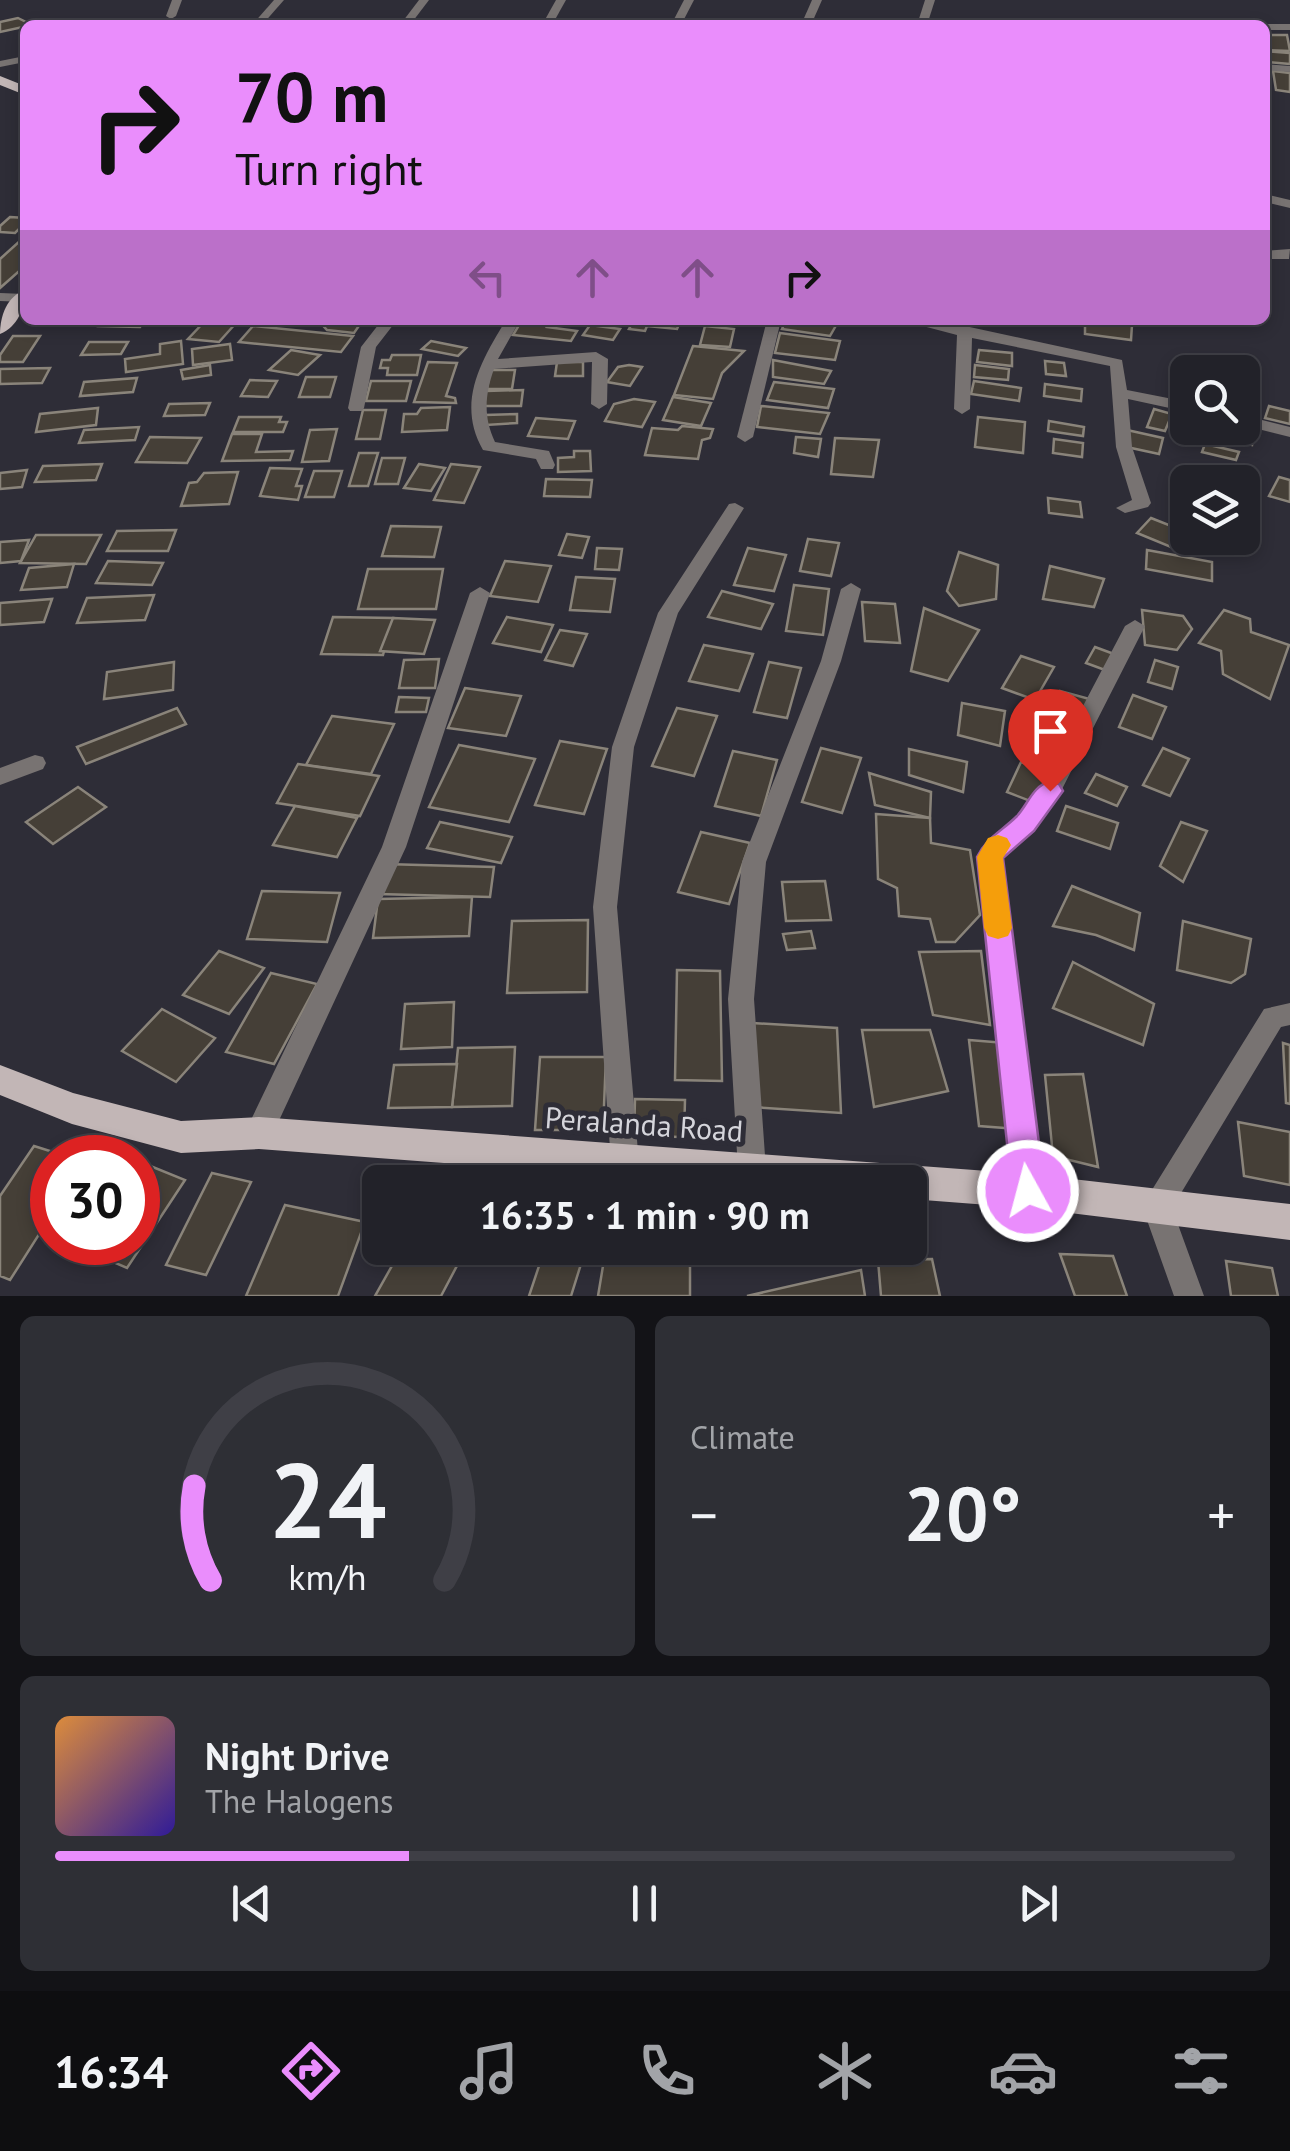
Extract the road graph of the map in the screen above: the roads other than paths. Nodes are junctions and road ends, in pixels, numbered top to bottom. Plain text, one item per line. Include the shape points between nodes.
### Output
1 (177, 0) edge
2 (279, 0) edge
3 (424, 0) edge
4 (171, 16) dead end
5 (261, 20) edge
6 (408, 20) edge
7 (20, 302) edge
8 (386, 325) edge
9 (510, 325) edge
10 (773, 325) edge
11 (936, 325) edge
12 (0, 328) edge
13 (965, 330) junction
14 (486, 366) junction
15 (1121, 392) junction
16 (600, 404) dead end
17 (1170, 404) edge
18 (356, 408) dead end
19 (962, 409) dead end
20 (1260, 424) edge
21 (1290, 432) edge
22 (745, 437) dead end
23 (547, 466) dead end
24 (735, 508) dead end
25 (1125, 508) dead end
26 (851, 589) dead end
27 (480, 593) dead end
28 (1135, 626) dead end
29 (35, 763) dead end
30 (0, 777) edge
31 (1290, 1014) edge
32 (0, 1080) edge
33 (260, 1132) junction
34 (626, 1163) junction
35 (662, 1165) edge
36 (752, 1165) edge
37 (927, 1183) edge
38 (1028, 1191) junction
39 (1157, 1206) junction
40 (1290, 1222) edge
41 (1189, 1296) edge

1 - 4 street
2 - 5 street
3 - 6 street
7 - 12 main road
8 - 18 street via 369,347
9 - 14 street
10 - 22 street
11 - 13 street
13 - 15 street via 1117,363
13 - 19 street
14 - 16 street via 596,357
14 - 23 street via 477,412 485,440 543,455
15 - 17 street
15 - 25 street via 1124,447 1142,503
20 - 21 street
24 - 34 street via 668,613 623,746 605,908
26 - 36 street via 832,661 754,862 740,998
27 - 33 street via 394,847
28 - 38 street via 1050,791 990,857
29 - 30 street
31 - 39 street via 1273,1017
32 - 33 main road, Peralanda Road via 182,1138
33 - 34 main road, Peralanda Road
34 - 35 main road, Peralanda Road
37 - 38 main road, Peralanda Road
38 - 39 main road, Peralanda Road
39 - 40 main road, Peralanda Road
39 - 41 street

